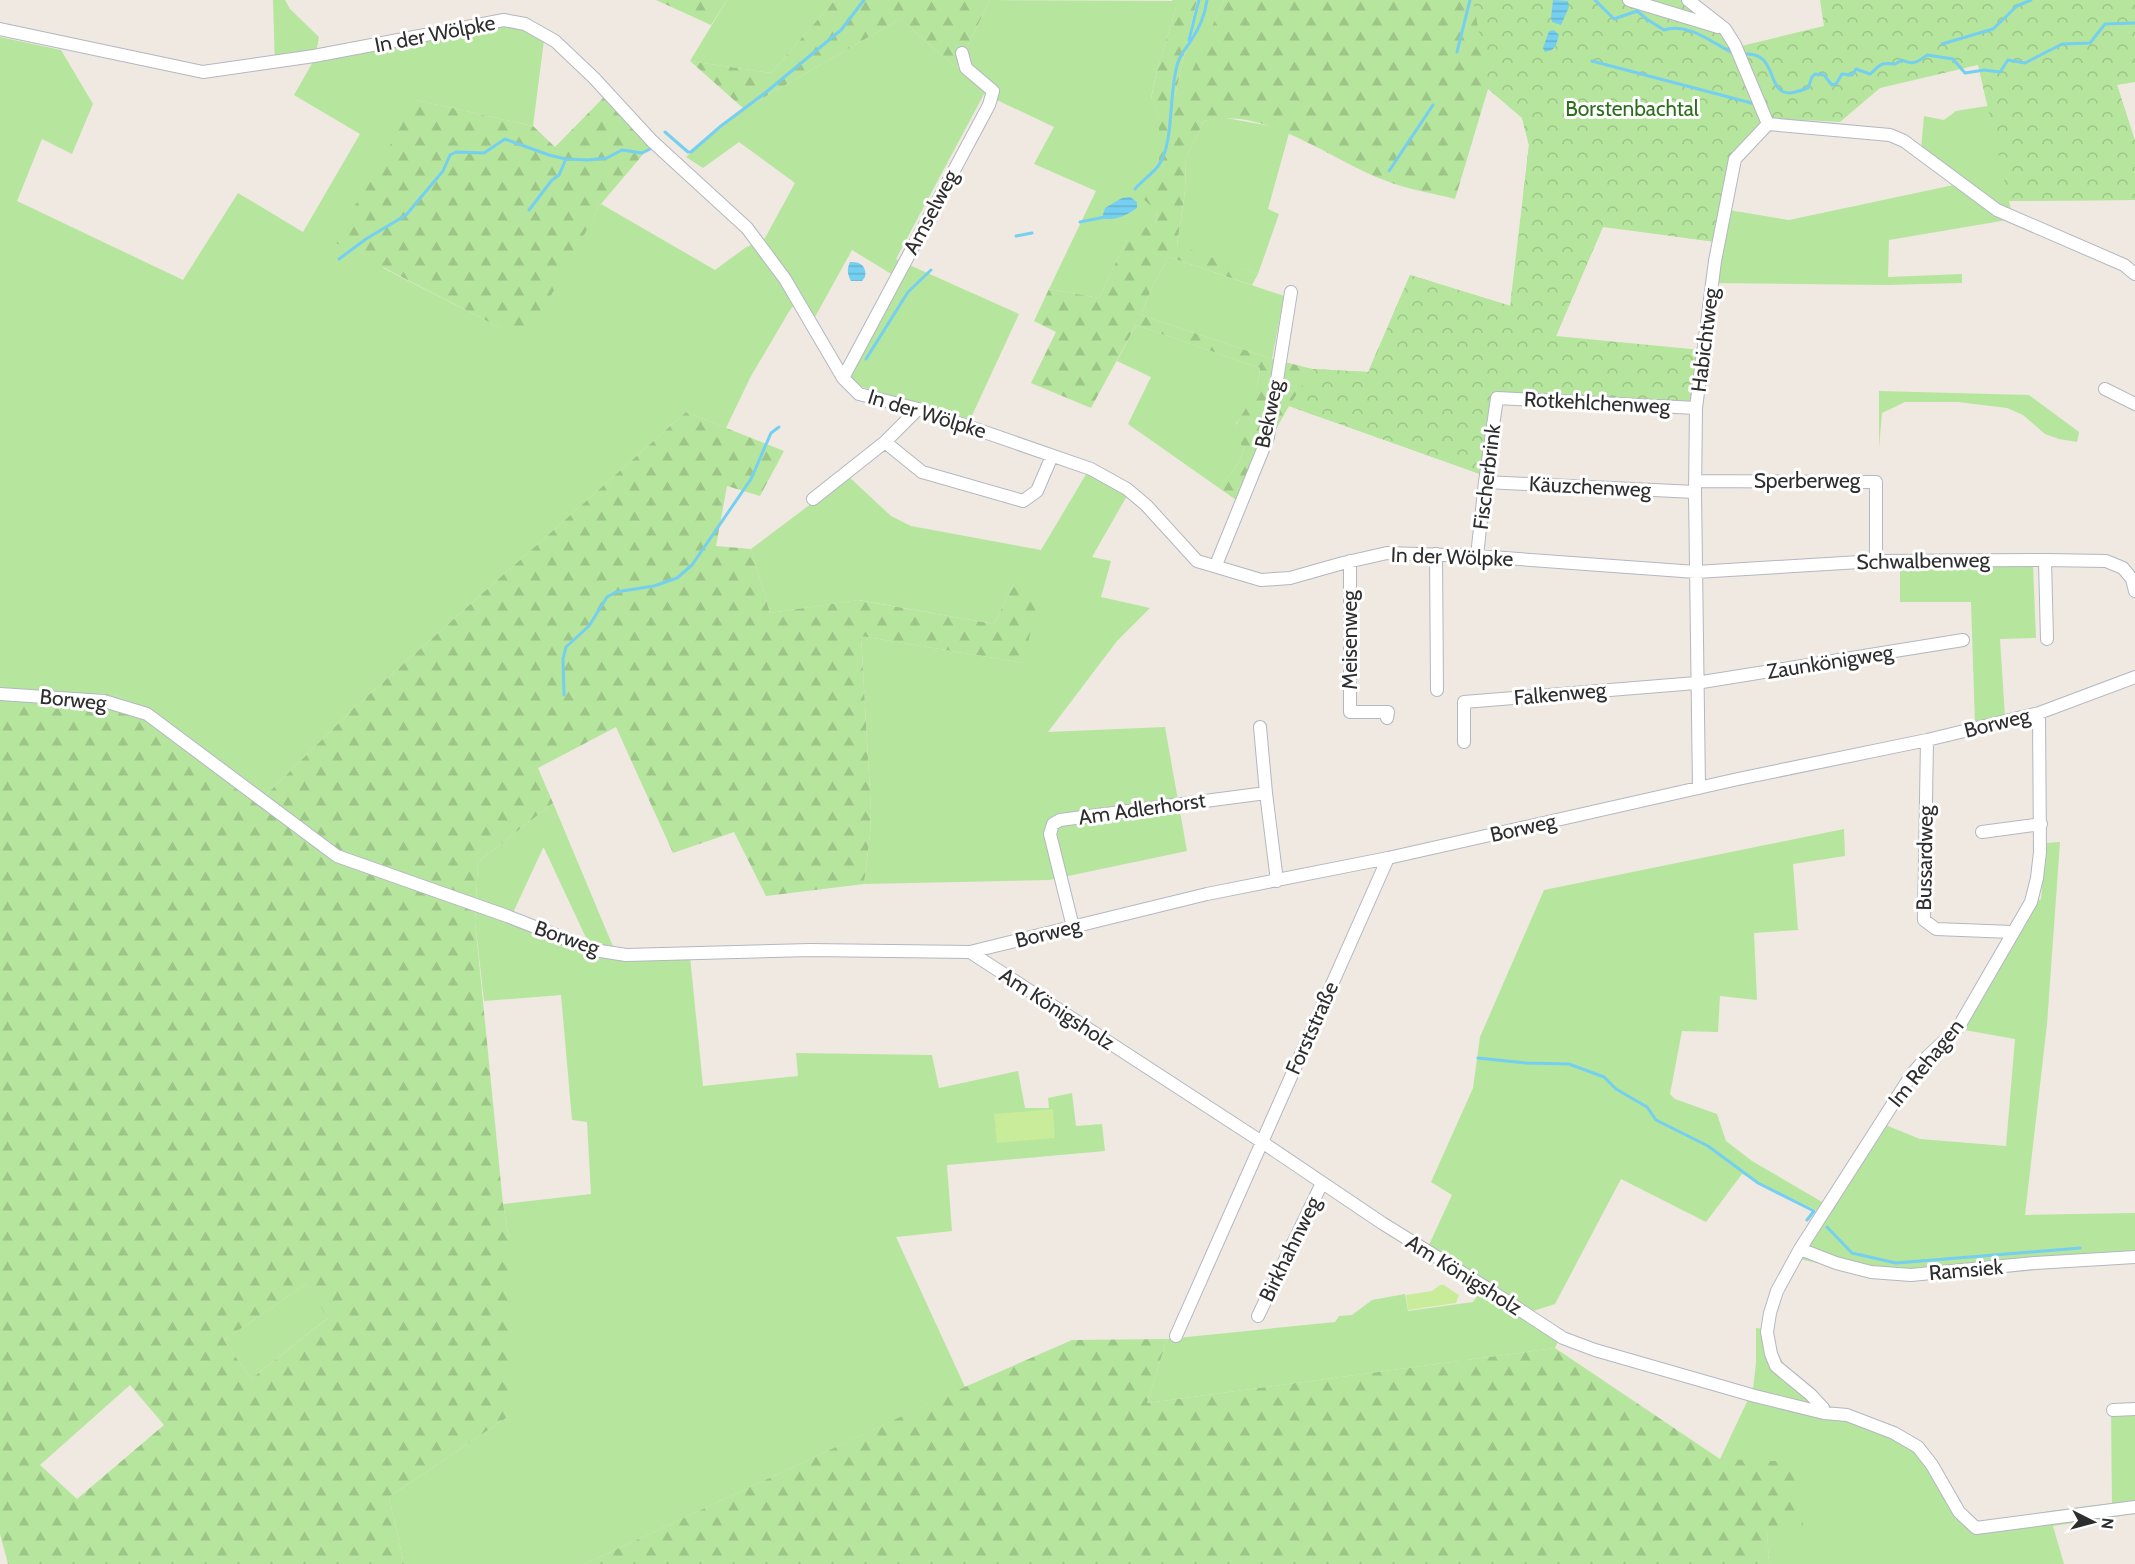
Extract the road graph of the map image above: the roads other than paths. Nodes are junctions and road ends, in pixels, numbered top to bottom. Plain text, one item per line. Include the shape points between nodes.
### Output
1 (1629, 0) edge
2 (1688, 0) edge
3 (0, 29) edge
4 (1725, 30) junction
5 (962, 53) dead end
6 (1768, 124) junction
7 (2135, 274) edge
8 (1291, 292) dead end
9 (843, 378) junction
10 (2104, 389) dead end
11 (1497, 398) joint
12 (2135, 404) edge
13 (1696, 408) junction
14 (918, 409) junction
15 (885, 442) junction
16 (1052, 456) junction
17 (1485, 482) junction
18 (1695, 487) junction
19 (813, 498) dead end
20 (1436, 554) junction
21 (1477, 556) junction
22 (2045, 560) junction
23 (1350, 561) junction
24 (1876, 561) junction
25 (1216, 565) junction
26 (1696, 572) junction
27 (2135, 591) edge
28 (2047, 639) dead end
29 (1963, 640) dead end
30 (2135, 677) edge
31 (1696, 683) junction
32 (1437, 690) dead end
33 (0, 694) edge
34 (2039, 713) junction
35 (1387, 718) dead end
36 (1260, 727) dead end
37 (1927, 740) junction
38 (1464, 742) dead end
39 (1699, 788) junction
40 (1266, 792) junction
41 (2041, 824) junction
42 (1982, 832) dead end
43 (1388, 858) junction
44 (1277, 881) junction
45 (1073, 927) junction
46 (2012, 932) junction
47 (970, 952) junction
48 (1262, 1142) junction
49 (1322, 1183) junction
50 (1800, 1250) junction
51 (2135, 1257) edge
52 (1258, 1316) dead end
53 (1176, 1336) dead end
54 (2135, 1409) edge
55 (2113, 1410) dead end
56 (1824, 1413) junction
57 (2135, 1507) edge

1 - 4 street
2 - 4 street
3 - 9 street, In der Wölpke via 204,72 314,56 504,20 525,24 555,41 652,141 747,228 785,279
4 - 6 street
5 - 9 street, Amselweg via 966,68 993,91 988,105
6 - 7 street via 1890,135 1904,141 1997,210
6 - 13 street, Habichtweg via 1735,159
8 - 25 street, Bekweg via 1268,437
9 - 14 street, In der Wölpke via 859,394
10 - 12 street
11 - 13 street, Rotkehlchenweg
11 - 17 street, Fischerbrink
13 - 18 street, Habichtweg
14 - 15 street
14 - 16 street, In der Wölpke
15 - 16 street via 922,472 1023,501 1037,491
15 - 19 street
16 - 25 street, In der Wölpke via 1127,489 1197,561
17 - 18 street, Käuzchenweg
17 - 21 street, Fischerbrink
18 - 24 street, Sperberweg via 1876,482
18 - 26 street, Habichtweg
20 - 21 street, In der Wölpke
20 - 23 street, In der Wölpke via 1387,553
20 - 32 street
21 - 26 street, In der Wölpke
22 - 24 street, Schwalbenweg
22 - 27 street, Schwalbenweg via 2106,561 2123,568
22 - 28 street
23 - 25 street, In der Wölpke via 1290,578 1261,580
23 - 35 street, Meisenweg via 1350,712 1388,712
24 - 26 street, Schwalbenweg
26 - 31 street
29 - 31 street, Zaunkönigweg
30 - 34 street, Borweg
31 - 38 street, Falkenweg via 1464,702
31 - 39 street
33 - 47 street, Borweg via 104,701 147,714 337,856 594,950 626,955 810,950
34 - 37 street, Borweg
34 - 41 street, Im Rehagen
36 - 40 street
37 - 39 street, Borweg
37 - 46 street, Bussardweg via 1924,921 1935,929
39 - 43 street, Borweg
40 - 44 street
40 - 45 street, Am Adlerhorst via 1053,824 1050,834
41 - 42 street
41 - 46 street, Im Rehagen via 2031,902
43 - 44 street, Borweg
43 - 48 street, Forststraße
44 - 45 street, Borweg
45 - 47 street, Borweg
46 - 50 street, Im Rehagen via 1958,1028 1912,1074
47 - 48 street, Am Königsholz
48 - 49 street, Am Königsholz
48 - 53 street, Forststraße
49 - 52 street, Birkhahnweg
49 - 56 street, Am Königsholz via 1563,1338
50 - 51 street, Ramsiek via 1871,1272 1911,1275
50 - 56 street, Im Rehagen via 1777,1291 1768,1324 1768,1341 1776,1366 1811,1395
54 - 55 street
56 - 57 street, Am Königsholz via 1847,1415 1918,1447 1959,1512 1976,1528

